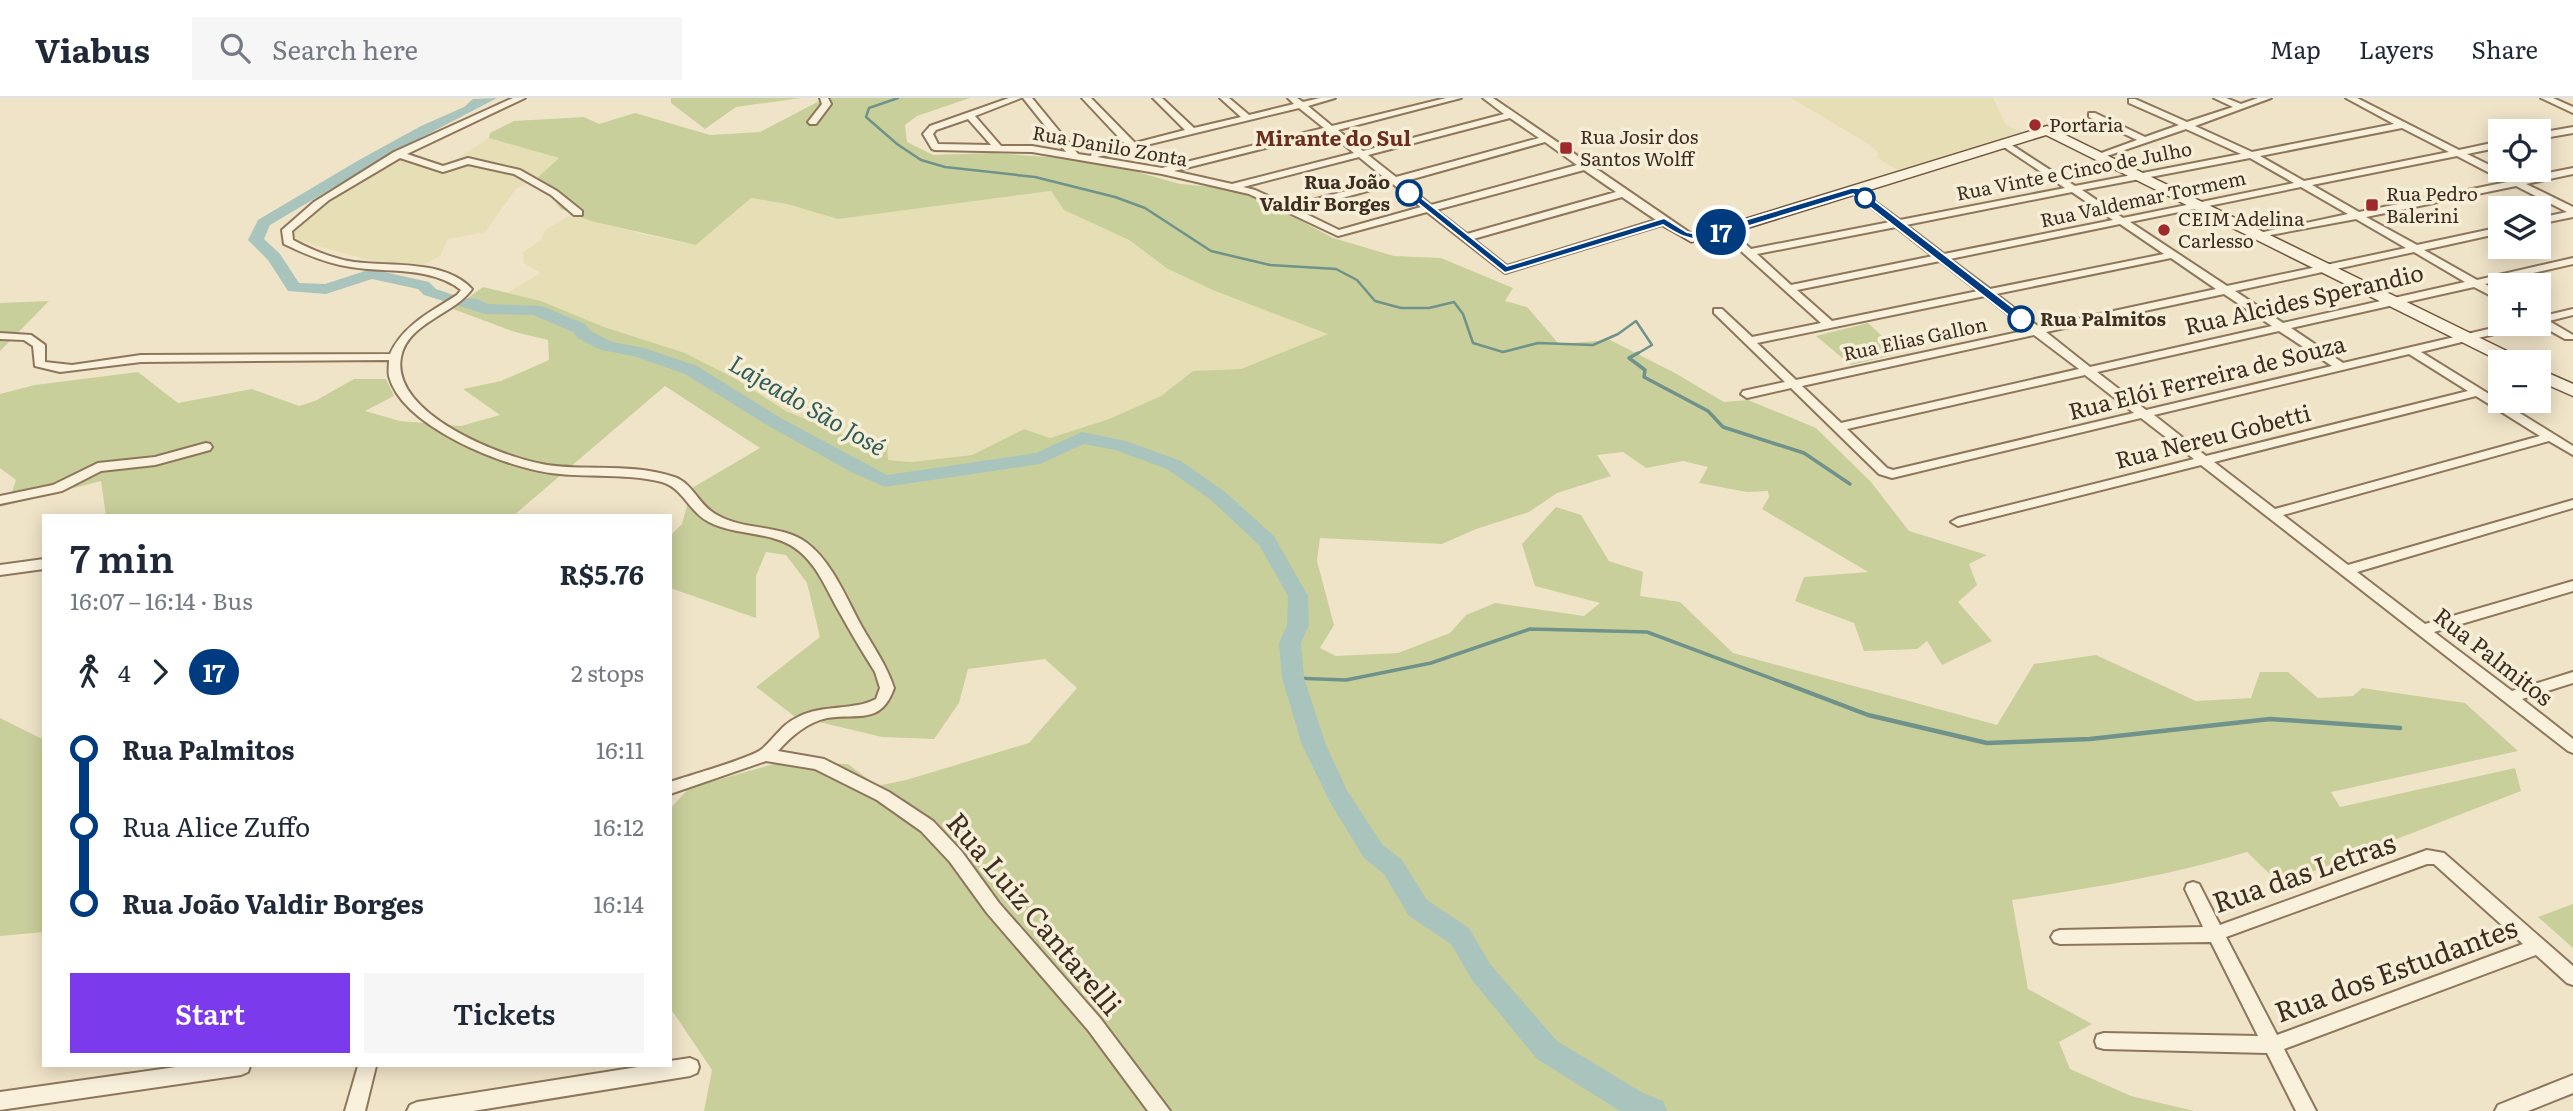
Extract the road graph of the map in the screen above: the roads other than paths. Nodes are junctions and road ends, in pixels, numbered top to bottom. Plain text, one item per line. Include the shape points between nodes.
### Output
1 (521, 98) edge
2 (824, 98) edge
3 (1017, 98) edge
4 (1027, 98) edge
5 (1086, 98) edge
6 (1157, 98) edge
7 (1224, 98) edge
8 (1292, 98) edge
9 (1331, 98) edge
10 (1457, 98) edge
11 (1487, 98) edge
12 (2218, 98) edge
13 (2267, 98) edge
14 (2350, 98) edge
15 (2546, 98) edge
16 (2132, 100) dead end
17 (1301, 105) junction
18 (2241, 107) junction
19 (2573, 110) edge
20 (969, 114) junction
21 (1512, 115) junction
22 (2092, 115) dead end
23 (1247, 118) junction
24 (813, 122) dead end
25 (2188, 125) junction
26 (2403, 125) junction
27 (1330, 129) junction
28 (2573, 130) edge
29 (1192, 132) junction
30 (2551, 134) edge
31 (1547, 139) junction
32 (2145, 140) junction
33 (2004, 143) junction
34 (1133, 146) junction
35 (2488, 147) edge
36 (998, 148) junction
37 (2458, 153) junction
38 (397, 154) junction
39 (1073, 154) junction
40 (1361, 154) junction
41 (2250, 154) junction
42 (2101, 155) junction
43 (1088, 157) junction
44 (1586, 166) junction
45 (1162, 171) junction
46 (2573, 171) edge
47 (2141, 176) junction
48 (1394, 181) junction
49 (2516, 183) junction
50 (2302, 184) junction
51 (1231, 187) junction
52 (1854, 190) junction
53 (2073, 190) junction
54 (1624, 193) junction
55 (2200, 206) junction
56 (1291, 209) junction
57 (1429, 209) junction
58 (579, 213) dead end
59 (2573, 213) edge
60 (2357, 215) junction
61 (2551, 218) edge
62 (1664, 221) junction
63 (2122, 221) junction
64 (1897, 224) junction
65 (1725, 231) junction
66 (2488, 233) edge
67 (2258, 236) junction
68 (1691, 237) joint
69 (1465, 238) junction
70 (2414, 248) junction
71 (1751, 252) junction
72 (2172, 255) junction
73 (1941, 257) junction
74 (2573, 261) edge
75 (2323, 268) junction
76 (2475, 283) junction
77 (1791, 288) junction
78 (2224, 290) junction
79 (2488, 290) edge
80 (1987, 293) junction
81 (2392, 302) junction
82 (1718, 311) dead end
83 (2573, 312) edge
84 (2551, 317) edge
85 (1830, 325) junction
86 (2281, 327) junction
87 (2551, 327) edge
88 (2035, 331) junction
89 (2488, 332) edge
90 (0, 336) edge
91 (2464, 337) junction
92 (2569, 337) dead end
93 (1750, 341) junction
94 (2410, 350) junction
95 (2491, 350) edge
96 (394, 357) junction
97 (2343, 368) junction
98 (2088, 372) junction
99 (2551, 380) edge
100 (1794, 384) junction
101 (2573, 391) edge
102 (2478, 392) junction
103 (1747, 394) dead end
104 (2143, 415) junction
105 (1839, 427) junction
106 (2551, 437) junction
107 (206, 447) dead end
108 (2573, 452) edge
109 (2205, 461) junction
110 (0, 500) edge
111 (2573, 504) edge
112 (2274, 513) junction
113 (1958, 523) dead end
114 (42, 564) edge
115 (0, 570) edge
116 (2345, 570) junction
117 (2573, 586) edge
118 (2423, 630) junction
119 (2573, 677) edge
120 (2508, 698) junction
121 (2573, 747) edge
122 (766, 755) junction
123 (672, 787) edge
124 (2193, 889) dead end
125 (2215, 934) junction
126 (2060, 937) dead end
127 (2539, 946) junction
128 (2573, 977) edge
129 (2104, 1041) dead end
130 (2272, 1045) junction
131 (227, 1067) edge
132 (368, 1067) edge
133 (690, 1067) dead end
134 (170, 1071) edge
135 (2573, 1084) edge
136 (0, 1101) edge
137 (355, 1111) edge
138 (417, 1111) edge
139 (1160, 1111) edge
140 (2306, 1111) edge
141 (2505, 1111) edge

1 - 38 street
2 - 24 street via 827,104
3 - 20 street, Rua Danilo Zonta
4 - 39 street
5 - 34 street
6 - 29 street
7 - 23 street
8 - 17 street
9 - 17 street
10 - 27 street
11 - 21 street
12 - 18 street
13 - 18 street
14 - 26 street
15 - 19 street
16 - 25 street
17 - 23 street
17 - 27 street
18 - 25 street
20 - 36 street
20 - 36 street, Rua Danilo Zonta via 933,128 928,134 930,142 950,149
21 - 31 street
21 - 40 street
22 - 32 street
23 - 29 street
25 - 32 street
25 - 41 street
26 - 37 street
26 - 41 street, Rua Vinte e Cinco de Julho
27 - 40 street
27 - 45 street
28 - 30 street
29 - 34 street
31 - 44 street
31 - 48 street
32 - 42 street
33 - 42 street via 2047,130
33 - 52 street
33 - 53 street
34 - 43 street
35 - 37 street, Rua Valdemar Tormem
36 - 39 street, Rua Danilo Zonta
37 - 49 street
37 - 50 street, Rua Valdemar Tormem
38 - 58 street via 443,169 468,161 517,172
38 - 96 street via 298,217 287,230 288,242 340,262 423,270 462,283 467,289 461,297 407,335
39 - 43 street, Rua Danilo Zonta
40 - 48 street
40 - 51 street
41 - 47 street, Rua Vinte e Cinco de Julho
41 - 50 street
42 - 47 street
43 - 45 street, Rua Danilo Zonta
44 - 54 street
44 - 57 street
45 - 51 street, Rua Danilo Zonta
46 - 49 street
47 - 53 street, Rua Vinte e Cinco de Julho
47 - 55 street
48 - 56 street
48 - 57 street
49 - 59 street
49 - 60 street
50 - 55 street, Rua Valdemar Tormem
50 - 60 street
51 - 56 street, Rua Danilo Zonta
52 - 64 street, Rua Palmitos
52 - 65 street
53 - 63 street
53 - 64 street, Rua Vinte e Cinco de Julho
54 - 62 street
54 - 69 street
55 - 63 street, Rua Valdemar Tormem
55 - 67 street
56 - 57 street, Rua Danilo Zonta via 1338,233
57 - 69 street
59 - 61 street
60 - 67 street
60 - 70 street
62 - 68 street
62 - 69 street via 1505,270
63 - 72 street
63 - 73 street, Rua Valdemar Tormem
64 - 71 street, Rua Vinte e Cinco de Julho
64 - 73 street, Rua Palmitos
65 - 68 street
65 - 71 street
66 - 70 street, Rua Elias Gallon
67 - 75 street
70 - 75 street, Rua Elias Gallon
70 - 76 street
71 - 77 street
72 - 78 street
72 - 80 street
73 - 77 street, Rua Valdemar Tormem
73 - 80 street, Rua Palmitos
74 - 76 street, Rua Alcides Sperandio
75 - 78 street, Rua Elias Gallon
75 - 81 street
76 - 79 street
76 - 81 street, Rua Alcides Sperandio
77 - 85 street
78 - 86 street
78 - 88 street, Rua Elias Gallon
80 - 85 street
80 - 88 street, Rua Palmitos
81 - 86 street, Rua Alcides Sperandio
81 - 91 street
82 - 93 street
83 - 84 street
85 - 93 street
86 - 97 street
86 - 98 street, Rua Alcides Sperandio
87 - 92 street
88 - 98 street, Rua Palmitos
88 - 100 street, Rua Elias Gallon
89 - 91 street, Rua Elói Ferreira de Souza
90 - 96 street via 27,337 38,345 39,364 51,369 128,359
91 - 94 street, Rua Elói Ferreira de Souza
91 - 95 street
93 - 100 street
94 - 97 street, Rua Elói Ferreira de Souza
94 - 102 street
96 - 122 street via 396,381 442,430 531,466 672,481 701,512 725,525 802,545 828,577 887,688 882,702 870,709 825,713 802,721
97 - 104 street, Rua Elói Ferreira de Souza
98 - 104 street, Rua Palmitos
98 - 105 street, Rua Alcides Sperandio
99 - 101 street
100 - 103 street, Rua Elias Gallon
100 - 105 street
102 - 106 street
102 - 109 street, Rua Nereu Gobetti
104 - 105 street, Rua Elói Ferreira de Souza via 1900,474 1883,471
104 - 109 street, Rua Palmitos
106 - 108 street
106 - 112 street
107 - 110 street via 155,461 98,467 57,488
109 - 112 street, Rua Palmitos
109 - 113 street, Rua Nereu Gobetti
111 - 116 street
112 - 116 street, Rua Palmitos
114 - 115 street
116 - 118 street, Rua Palmitos
117 - 118 street
118 - 120 street, Rua Palmitos
119 - 120 street
120 - 121 street, Rua Palmitos
122 - 123 street
122 - 139 street, Rua Luiz Cantarelli via 818,763 883,796 927,826 1094,1024
124 - 125 street
125 - 126 street, Rua das Letras
125 - 127 street, Rua das Letras via 2427,858 2438,858
125 - 130 street
127 - 128 street
127 - 130 street, Rua dos Estudantes
129 - 130 street, Rua dos Estudantes
130 - 140 street
131 - 134 street
132 - 137 street
133 - 138 street
134 - 136 street
135 - 141 street

